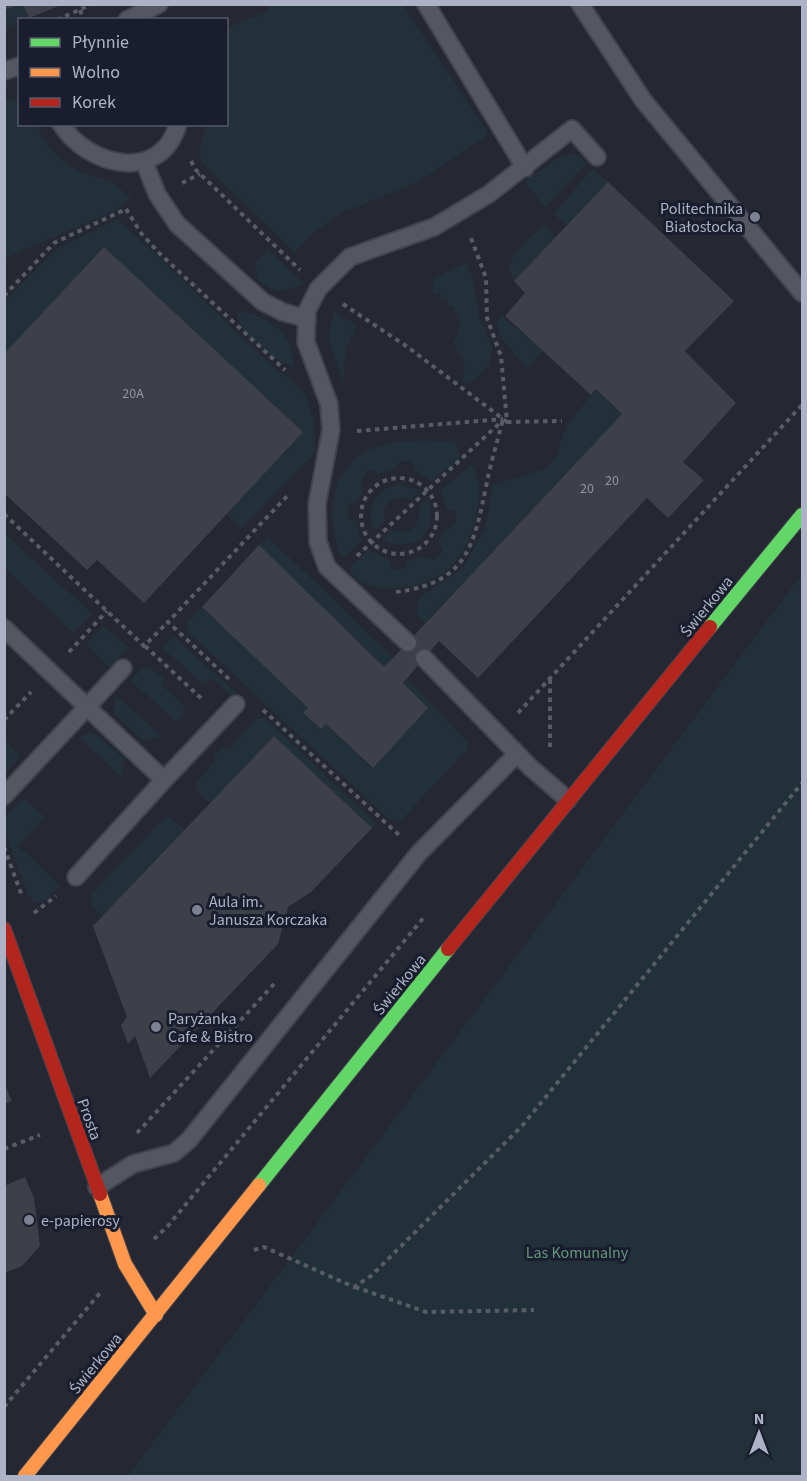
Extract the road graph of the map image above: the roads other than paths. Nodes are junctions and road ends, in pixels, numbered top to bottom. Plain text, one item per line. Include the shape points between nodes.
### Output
1 (426, 4) edge
2 (580, 4) edge
3 (158, 10) edge
4 (133, 18) edge
5 (62, 126) edge
6 (177, 126) edge
7 (597, 157) dead end
8 (144, 161) junction
9 (525, 168) junction
10 (802, 293) edge
11 (307, 320) junction
12 (802, 515) edge
13 (4, 628) edge
14 (408, 642) dead end
15 (424, 658) dead end
16 (123, 668) road end
17 (236, 704) dead end
18 (87, 707) junction
19 (517, 754) junction
20 (164, 780) junction
21 (4, 796) edge
22 (568, 800) junction
23 (76, 877) road end
24 (5, 930) edge
25 (97, 1187) junction
26 (156, 1315) junction
27 (25, 1476) edge

1 - 9 lane
2 - 10 lane via 643,100
3 - 4 lane
5 - 8 lane via 70,139 95,157 118,164
6 - 8 lane via 174,139
7 - 9 lane via 572,129
8 - 11 lane via 177,224 263,302
9 - 11 lane via 434,227 350,257 318,289 307,311
11 - 14 lane via 306,342 329,404 331,430 317,504 318,542 327,567
12 - 22 street, Świerkowa
13 - 18 lane
15 - 19 lane
16 - 18 lane
17 - 20 lane
18 - 20 lane
18 - 21 lane
19 - 22 lane
19 - 25 lane via 419,853 189,1140 174,1153 133,1164
20 - 23 lane
22 - 26 street, Świerkowa
24 - 25 street, Prosta
25 - 26 street, Prosta via 125,1264
26 - 27 street, Świerkowa

